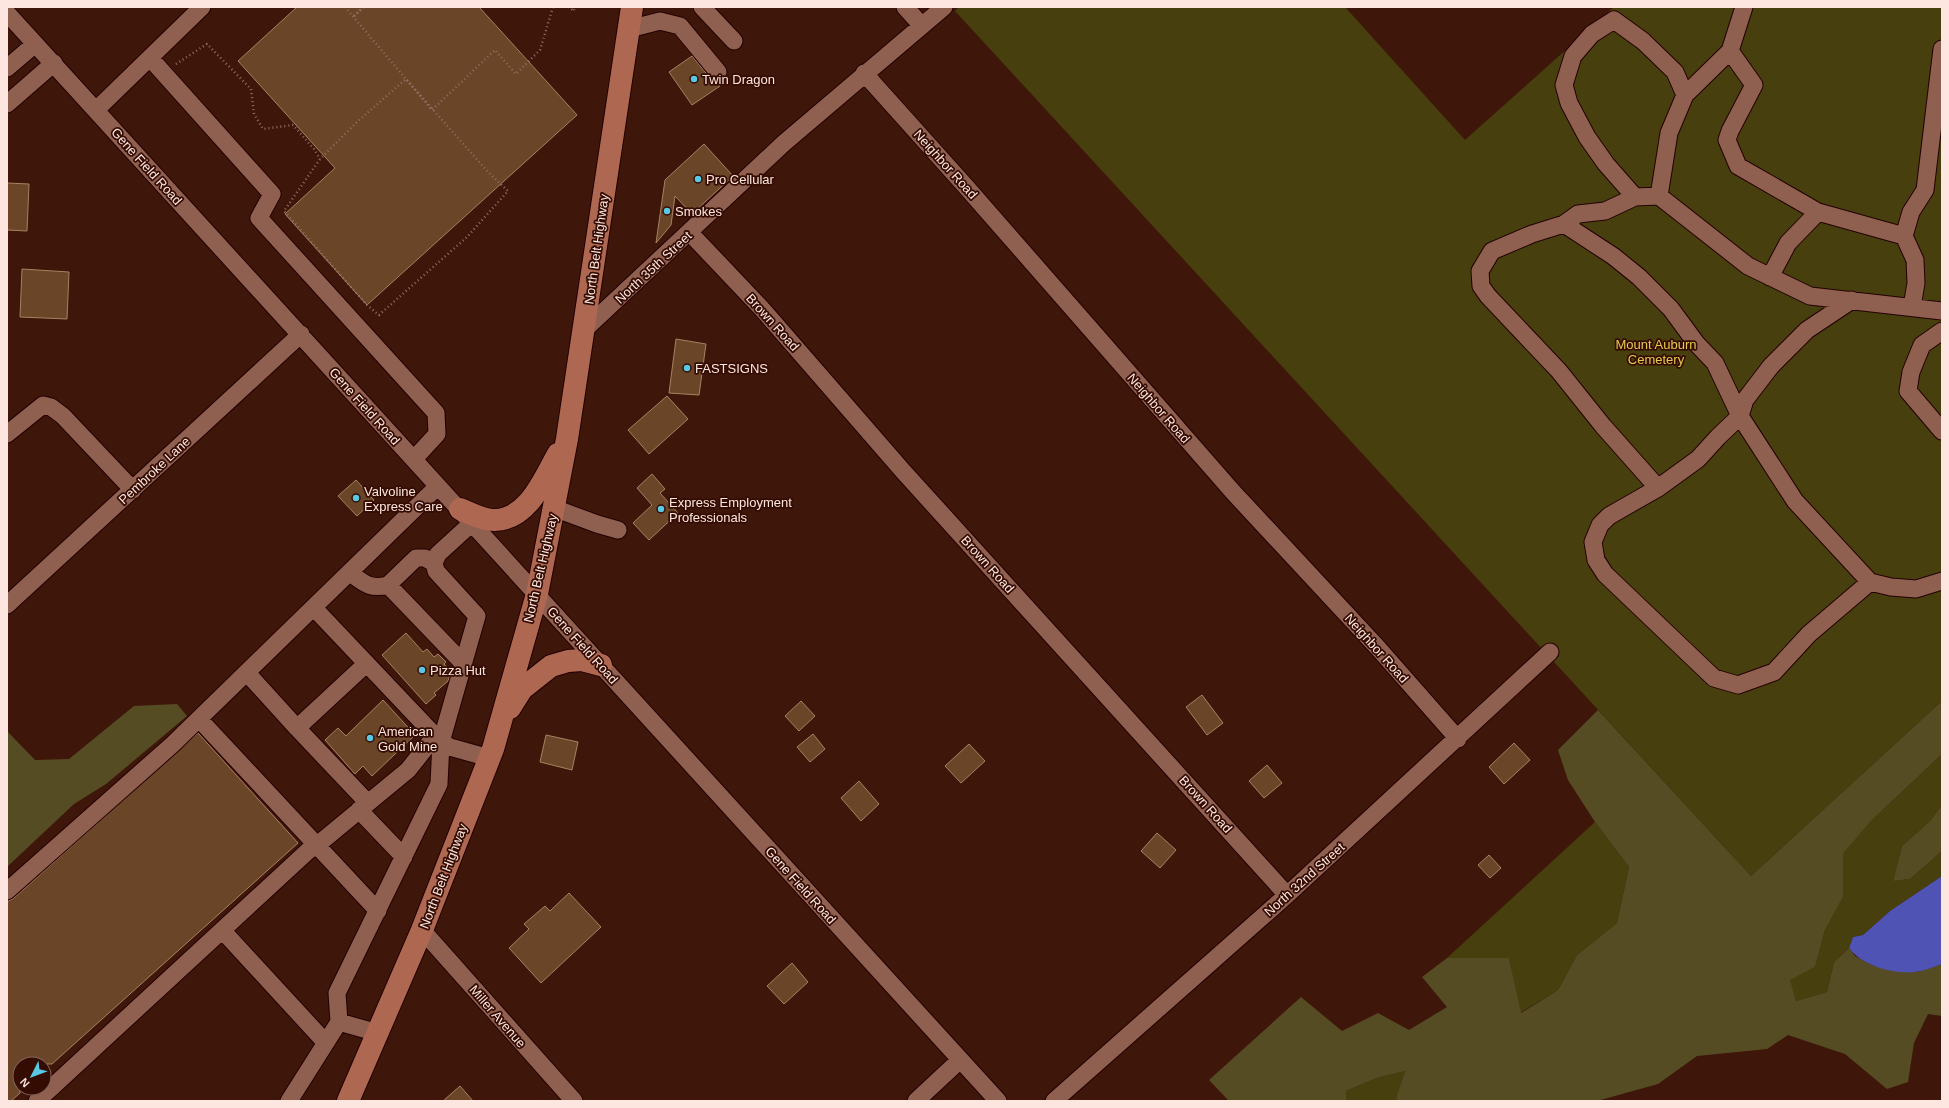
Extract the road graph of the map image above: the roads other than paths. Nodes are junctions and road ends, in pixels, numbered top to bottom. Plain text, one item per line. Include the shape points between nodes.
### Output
1 (202, 7) edge
2 (632, 7) edge
3 (702, 7) edge
4 (905, 7) edge
5 (944, 7) edge
6 (1744, 7) edge
7 (7, 13) edge
8 (922, 26) junction
9 (629, 29) junction
10 (734, 41) dead end
11 (35, 44) junction
12 (1942, 49) edge
13 (1730, 51) junction
14 (150, 58) junction
15 (54, 63) junction
16 (7, 68) edge
17 (718, 72) dead end
18 (864, 73) junction
19 (1685, 95) junction
20 (7, 104) edge
21 (96, 110) junction
22 (1942, 165) edge
23 (1926, 178) junction
24 (1659, 196) junction
25 (1635, 197) junction
26 (1818, 212) junction
27 (1564, 224) junction
28 (690, 233) junction
29 (1904, 236) junction
30 (1770, 277) junction
31 (1852, 300) junction
32 (1912, 307) junction
33 (1942, 311) edge
34 (584, 330) junction
35 (1942, 331) edge
36 (301, 334) junction
37 (1740, 416) junction
38 (1942, 431) edge
39 (7, 434) edge
40 (567, 439) junction
41 (414, 459) junction
42 (438, 486) junction
43 (1658, 488) junction
44 (133, 490) junction
45 (554, 508) junction
46 (466, 516) junction
47 (618, 530) dead end
48 (434, 563) junction
49 (350, 573) junction
50 (1942, 581) edge
51 (1870, 582) junction
52 (388, 585) junction
53 (537, 594) junction
54 (7, 605) edge
55 (314, 608) junction
56 (1550, 652) dead end
57 (366, 664) junction
58 (464, 664) junction
59 (601, 665) junction
60 (247, 673) junction
61 (199, 719) junction
62 (500, 724) junction
63 (298, 728) junction
64 (438, 739) junction
65 (1458, 739) junction
66 (489, 758) junction
67 (364, 806) junction
68 (316, 846) junction
69 (404, 857) junction
70 (7, 891) edge
71 (1287, 894) junction
72 (378, 911) junction
73 (222, 930) junction
74 (422, 930) junction
75 (339, 1022) junction
76 (378, 1033) junction
77 (326, 1043) junction
78 (960, 1060) junction
79 (37, 1101) edge
80 (289, 1101) edge
81 (348, 1101) edge
82 (574, 1101) edge
83 (916, 1101) edge
84 (998, 1101) edge
85 (1054, 1101) edge

1 - 14 street
2 - 9 main road, North Belt Highway
3 - 10 street
4 - 8 street
5 - 8 street, North 35th Street
6 - 13 street
7 - 11 street, Gene Field Road
8 - 18 street, North 35th Street
9 - 17 street via 660,21 680,26
9 - 34 main road, North Belt Highway
11 - 15 street, Gene Field Road
11 - 16 street
12 - 23 street
13 - 19 street
13 - 26 street via 1754,85 1727,140 1738,166
14 - 21 street
14 - 41 street via 272,194 259,218 436,413 437,434
15 - 20 street
15 - 21 street, Gene Field Road
18 - 28 street, North 35th Street via 784,143
18 - 65 street, Neighbor Road via 1234,492
19 - 24 street via 1668,133
19 - 25 street via 1675,72 1643,41 1614,20 1592,34 1573,56 1564,85 1569,103 1606,164
21 - 36 street, Gene Field Road
22 - 23 street
23 - 29 street via 1925,190 1911,212
24 - 25 street
24 - 30 street via 1748,266
25 - 27 street via 1605,211 1578,214
26 - 29 street
26 - 30 street via 1788,243
27 - 37 street via 1613,256 1639,277 1671,309 1696,343 1715,363
27 - 43 street via 1492,251 1480,271 1481,286 1559,371
28 - 34 street, North 35th Street
28 - 71 street, Brown Road via 763,310 902,470
29 - 32 street via 1915,260 1916,283
30 - 31 street via 1810,296
31 - 32 street
31 - 37 street via 1807,330 1771,366 1745,400
32 - 33 street
34 - 40 main road, North Belt Highway
35 - 38 street via 1922,345 1911,372 1908,391
36 - 41 street, Gene Field Road
36 - 44 street, Pembroke Lane
37 - 43 street via 1718,436 1698,460
37 - 51 street via 1795,501
39 - 44 street via 43,405 51,407 63,416
40 - 45 main road, North Belt Highway
40 - 46 main road via 539,489 527,504 512,515 495,520
41 - 42 street, Gene Field Road
42 - 46 street, Gene Field Road
42 - 49 street
43 - 51 street via 1609,516 1600,525 1593,542 1596,560 1620,590 1714,678 1738,685 1774,672 1809,634
44 - 54 street, Pembroke Lane
45 - 47 street
45 - 53 main road, North Belt Highway
46 - 48 street
46 - 53 street, Gene Field Road
48 - 52 street via 425,558 416,558
48 - 58 street via 436,571 477,616
49 - 52 street via 377,588
49 - 55 street
50 - 51 street via 1916,589
52 - 58 street
53 - 59 street, Gene Field Road
53 - 62 main road, North Belt Highway
55 - 57 street
55 - 60 street
56 - 65 street, North 32nd Street
57 - 63 street
57 - 64 street
58 - 64 street
59 - 62 main road via 582,660 551,666 522,689
59 - 78 street, Gene Field Road
60 - 61 street
60 - 63 street
61 - 68 street
61 - 70 street
62 - 66 main road, North Belt Highway
63 - 67 street
64 - 66 street via 450,747
64 - 67 street via 408,770
64 - 69 street via 439,784
65 - 71 street, North 32nd Street
66 - 74 main road, North Belt Highway
67 - 68 street
67 - 69 street
68 - 72 street
68 - 73 street
69 - 72 street
71 - 85 street, North 32nd Street
72 - 75 street via 337,993
73 - 77 street
73 - 79 street
74 - 76 main road, North Belt Highway
74 - 82 street, Miller Avenue
75 - 76 street
75 - 77 street
76 - 81 main road, North Belt Highway
77 - 80 street
78 - 83 street
78 - 84 street, Gene Field Road

